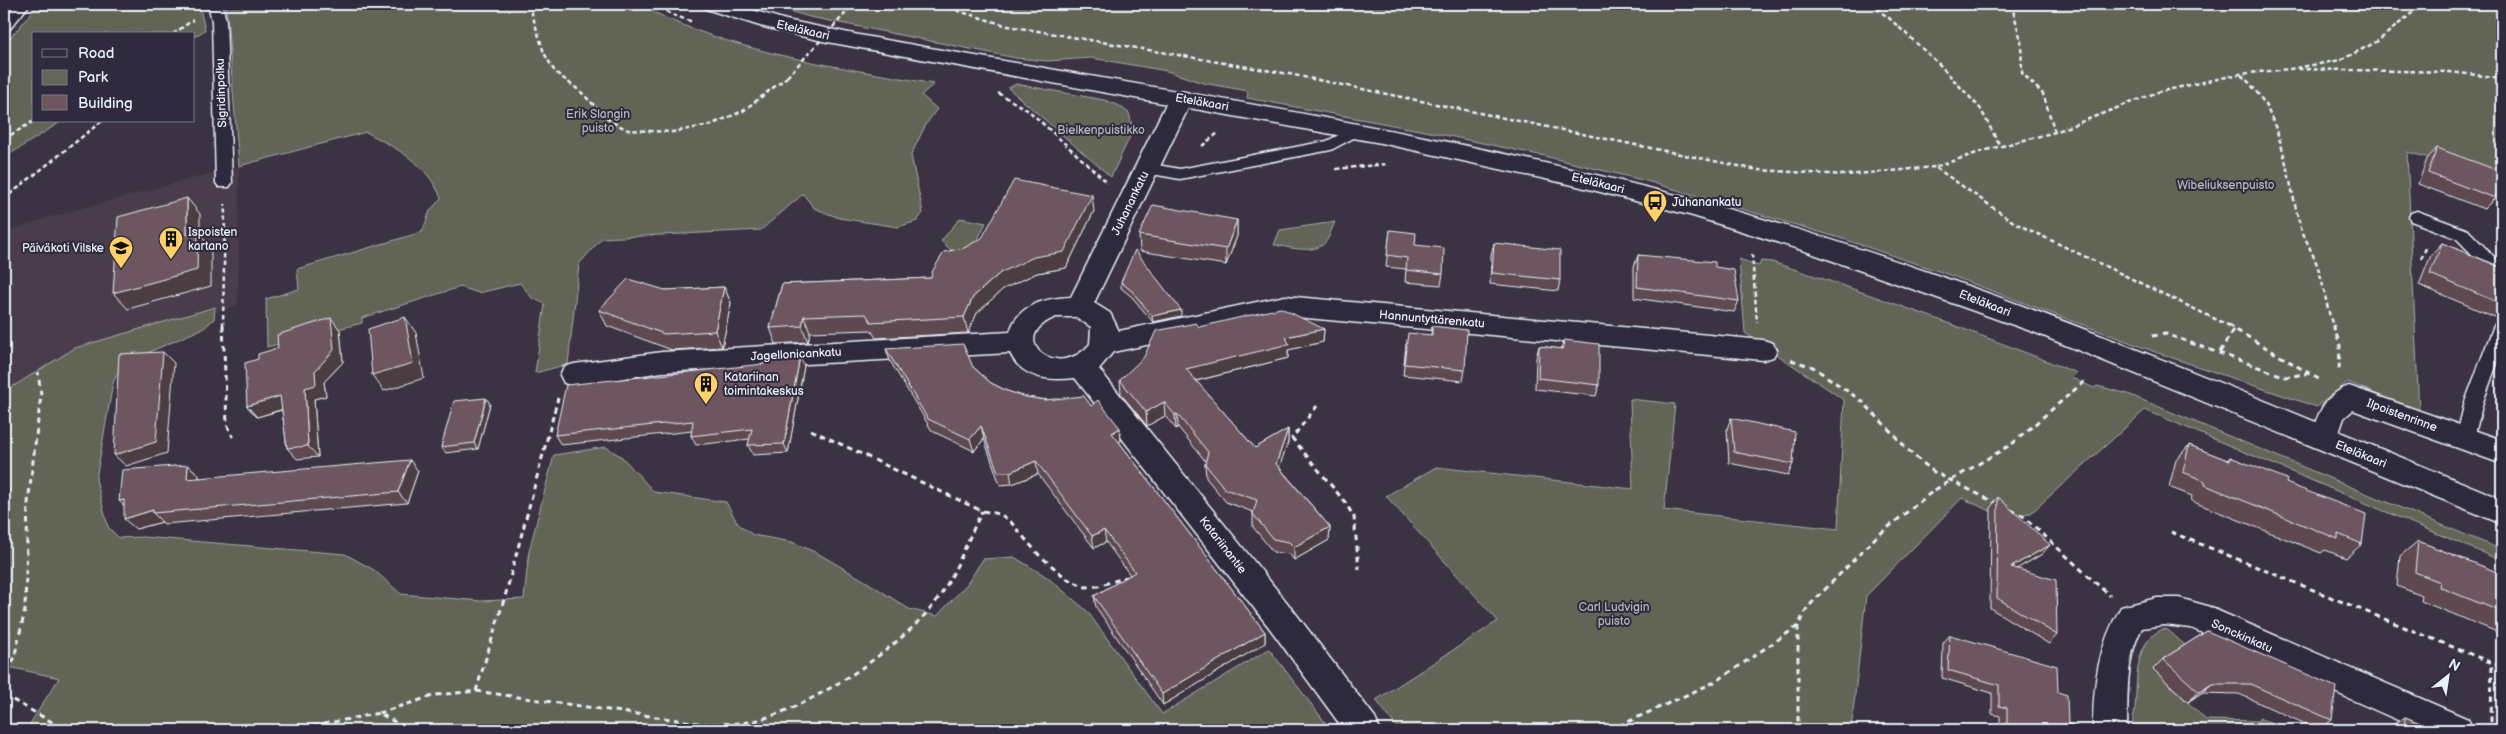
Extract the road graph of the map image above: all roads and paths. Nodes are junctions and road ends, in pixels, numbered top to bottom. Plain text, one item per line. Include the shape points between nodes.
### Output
1 (23, 4) edge
2 (215, 4) edge
3 (530, 4) edge
4 (714, 4) edge
5 (854, 4) edge
6 (935, 4) edge
7 (1870, 4) edge
8 (2014, 4) edge
9 (2427, 4) edge
10 (4, 27) edge
11 (2290, 69) junction
12 (2240, 74) junction
13 (2502, 78) edge
14 (995, 92) dead end
15 (1181, 98) junction
16 (32, 122) edge
17 (101, 122) edge
18 (1358, 130) junction
19 (2055, 132) junction
20 (4, 140) edge
21 (2000, 146) junction
22 (1395, 165) dead end
23 (1935, 167) junction
24 (1327, 171) dead end
25 (1141, 179) junction
26 (224, 183) dead end
27 (4, 199) edge
28 (2417, 217) dead end
29 (226, 228) dead end
30 (1760, 253) dead end
31 (2502, 275) edge
32 (1079, 307) junction
33 (2234, 328) junction
34 (2502, 328) edge
35 (2149, 336) dead end
36 (1020, 342) junction
37 (1104, 344) junction
38 (1763, 350) junction
39 (2220, 352) junction
40 (1081, 366) junction
41 (38, 372) dead end
42 (2311, 373) junction
43 (574, 375) joint
44 (2087, 379) dead end
45 (2340, 392) junction
46 (1317, 406) dead end
47 (811, 430) dead end
48 (233, 436) dead end
49 (2465, 438) junction
50 (2324, 439) junction
51 (2502, 452) edge
52 (1951, 481) junction
53 (982, 512) junction
54 (2502, 512) edge
55 (2171, 532) dead end
56 (1359, 569) dead end
57 (1133, 576) edge
58 (2132, 617) junction
59 (1798, 626) junction
60 (2492, 663) junction
61 (2502, 667) edge
62 (4, 681) edge
63 (476, 691) junction
64 (4, 695) edge
65 (379, 713) junction
66 (2490, 723) dead end
67 (1362, 727) dead end
68 (66, 730) edge
69 (294, 730) edge
70 (409, 730) edge
71 (1610, 730) edge
72 (1798, 730) edge
73 (2110, 730) edge
74 (2456, 730) edge

1 - 10 lane
2 - 26 lane, Sigridinpolku via 219,21
3 - 5 path, bridge via 544,55 553,70 614,125 646,133 677,134 712,126 767,96
4 - 15 street, Eteläkaari via 758,20 815,33 940,58
6 - 23 path via 1008,26 1289,74 1758,170 1846,175
7 - 21 path via 1939,64 1980,108
8 - 19 path via 2021,41 2022,73 2044,94
9 - 11 path via 2378,41 2341,60
11 - 12 path
11 - 13 path via 2450,72
12 - 19 path via 2158,92
12 - 45 path via 2254,86 2267,105 2279,141 2300,224 2320,274 2340,346
14 - 25 path via 1033,113 1107,183
15 - 18 street, Eteläkaari
15 - 25 street, Juhanankatu
16 - 20 path
17 - 27 path
18 - 25 lane via 1331,145
18 - 50 street, Eteläkaari via 1578,178 1836,251 1992,306
19 - 21 path
21 - 23 path
22 - 24 path via 1377,164
23 - 33 path via 2015,223
25 - 32 street, Juhanankatu
28 - 31 lane via 2462,234
29 - 48 path via 222,306 227,424
30 - 38 path via 1752,250 1758,332
32 - 36 street via 1056,307 1039,313 1026,324
32 - 37 street via 1100,320 1106,334
33 - 39 path
33 - 42 path
34 - 49 lane via 2474,402
35 - 39 path via 2166,334
36 - 40 street via 1029,361 1040,367 1067,370
36 - 43 street, Jagellonicankatu via 662,362
37 - 38 street, Hannuntyttärenkatu via 1285,306
37 - 40 street via 1099,353
38 - 52 path via 1813,367 1877,415 1913,455
39 - 42 path via 2286,377
40 - 67 street, Katariinantie via 1282,620
41 - 62 path via 41,395 28,503 25,610 14,659
42 - 45 path
43 - 63 path via 559,396
44 - 52 path via 2012,444
45 - 49 street, Ilpoistenrinne
45 - 50 street
46 - 56 path via 1292,438 1354,517
47 - 53 path
49 - 51 street, Ilpoistenrinne
50 - 54 street, Eteläkaari
52 - 58 path via 2023,516
52 - 59 path via 1933,491 1875,538 1807,608
53 - 57 path via 1000,514 1038,554 1067,579 1078,584 1098,586
53 - 63 path via 939,597 914,627 816,696 789,710 742,723 706,724
55 - 60 path
58 - 73 street via 2122,631 2116,650
58 - 74 street, Sonckinkatu via 2161,610 2177,610 2196,616
59 - 71 path via 1717,681
59 - 72 path
60 - 61 path
60 - 66 path
63 - 65 path via 436,695
64 - 68 path
65 - 69 path
65 - 70 path

